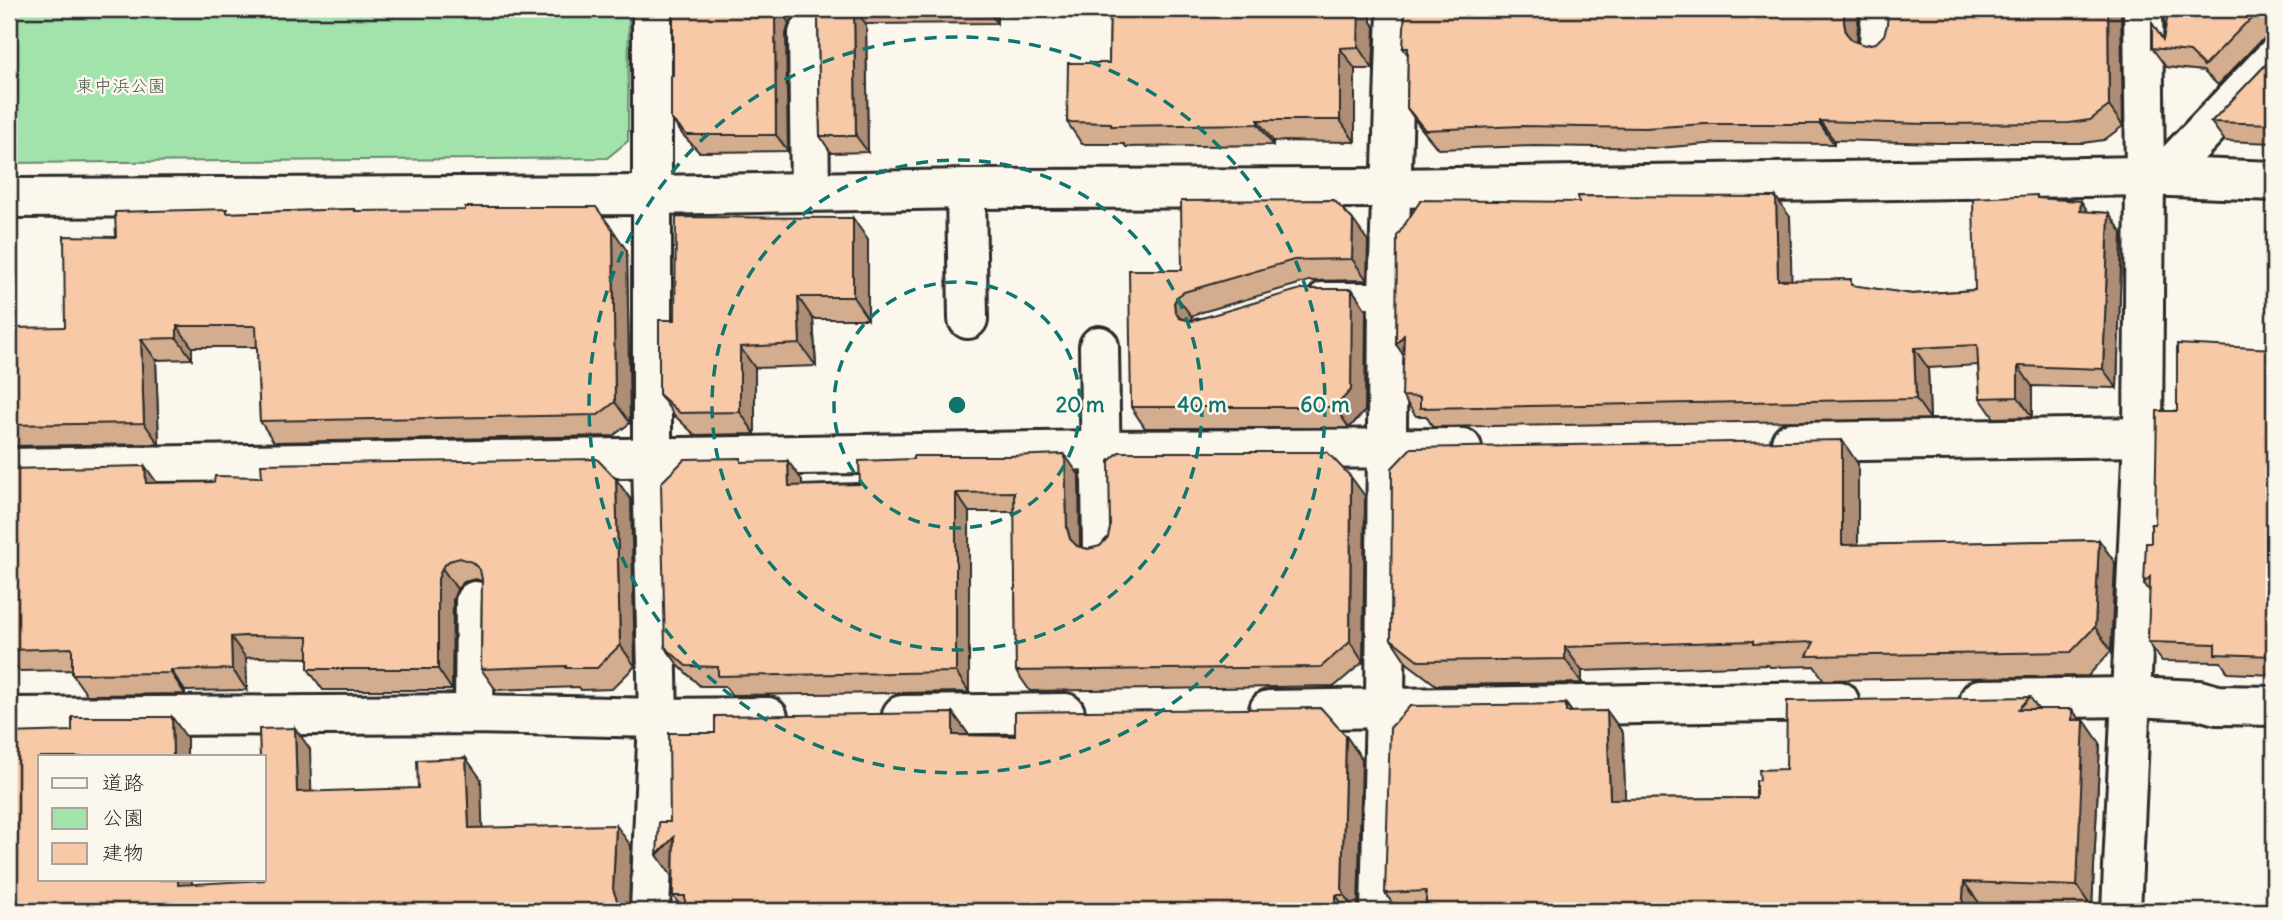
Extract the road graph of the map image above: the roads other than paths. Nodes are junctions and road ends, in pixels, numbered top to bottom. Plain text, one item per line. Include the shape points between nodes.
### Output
1 (652, 9) edge
2 (1397, 9) edge
3 (2143, 9) edge
4 (808, 34) dead end
5 (2274, 58) edge
6 (2153, 176) junction
7 (2274, 181) edge
8 (1392, 188) junction
9 (966, 189) junction
10 (810, 191) junction
11 (654, 195) junction
12 (9, 198) edge
13 (1388, 295) junction
14 (1300, 299) edge
15 (968, 319) dead end
16 (1099, 346) dead end
17 (2143, 437) junction
18 (1757, 443) edge
19 (1497, 448) edge
20 (1101, 450) junction
21 (1388, 450) junction
22 (652, 457) junction
23 (9, 468) edge
24 (1102, 547) edge
25 (475, 601) dead end
26 (2132, 697) junction
27 (1944, 699) edge
28 (1877, 700) edge
29 (2274, 706) edge
30 (1385, 708) junction
31 (1231, 710) edge
32 (1105, 712) edge
33 (474, 714) junction
34 (867, 715) edge
35 (797, 716) edge
36 (9, 717) edge
37 (658, 718) junction
38 (650, 911) edge
39 (1380, 911) edge
40 (2121, 911) edge

1 - 11 street
2 - 8 street
3 - 6 street
4 - 10 street
5 - 6 street
6 - 7 street
6 - 8 street
6 - 17 street
8 - 9 street
8 - 13 street
9 - 10 street
9 - 15 street
10 - 11 street
11 - 12 street
11 - 22 street
13 - 14 lane
13 - 21 street
16 - 20 street
17 - 18 street
17 - 26 street
19 - 21 street
20 - 21 street
20 - 22 street
20 - 24 street
21 - 30 street
22 - 23 street
22 - 37 street
25 - 33 street
26 - 27 street
26 - 29 street
26 - 40 street
28 - 30 street
30 - 31 street
30 - 39 street
32 - 34 street
33 - 36 street
33 - 37 street
35 - 37 street
37 - 38 street

